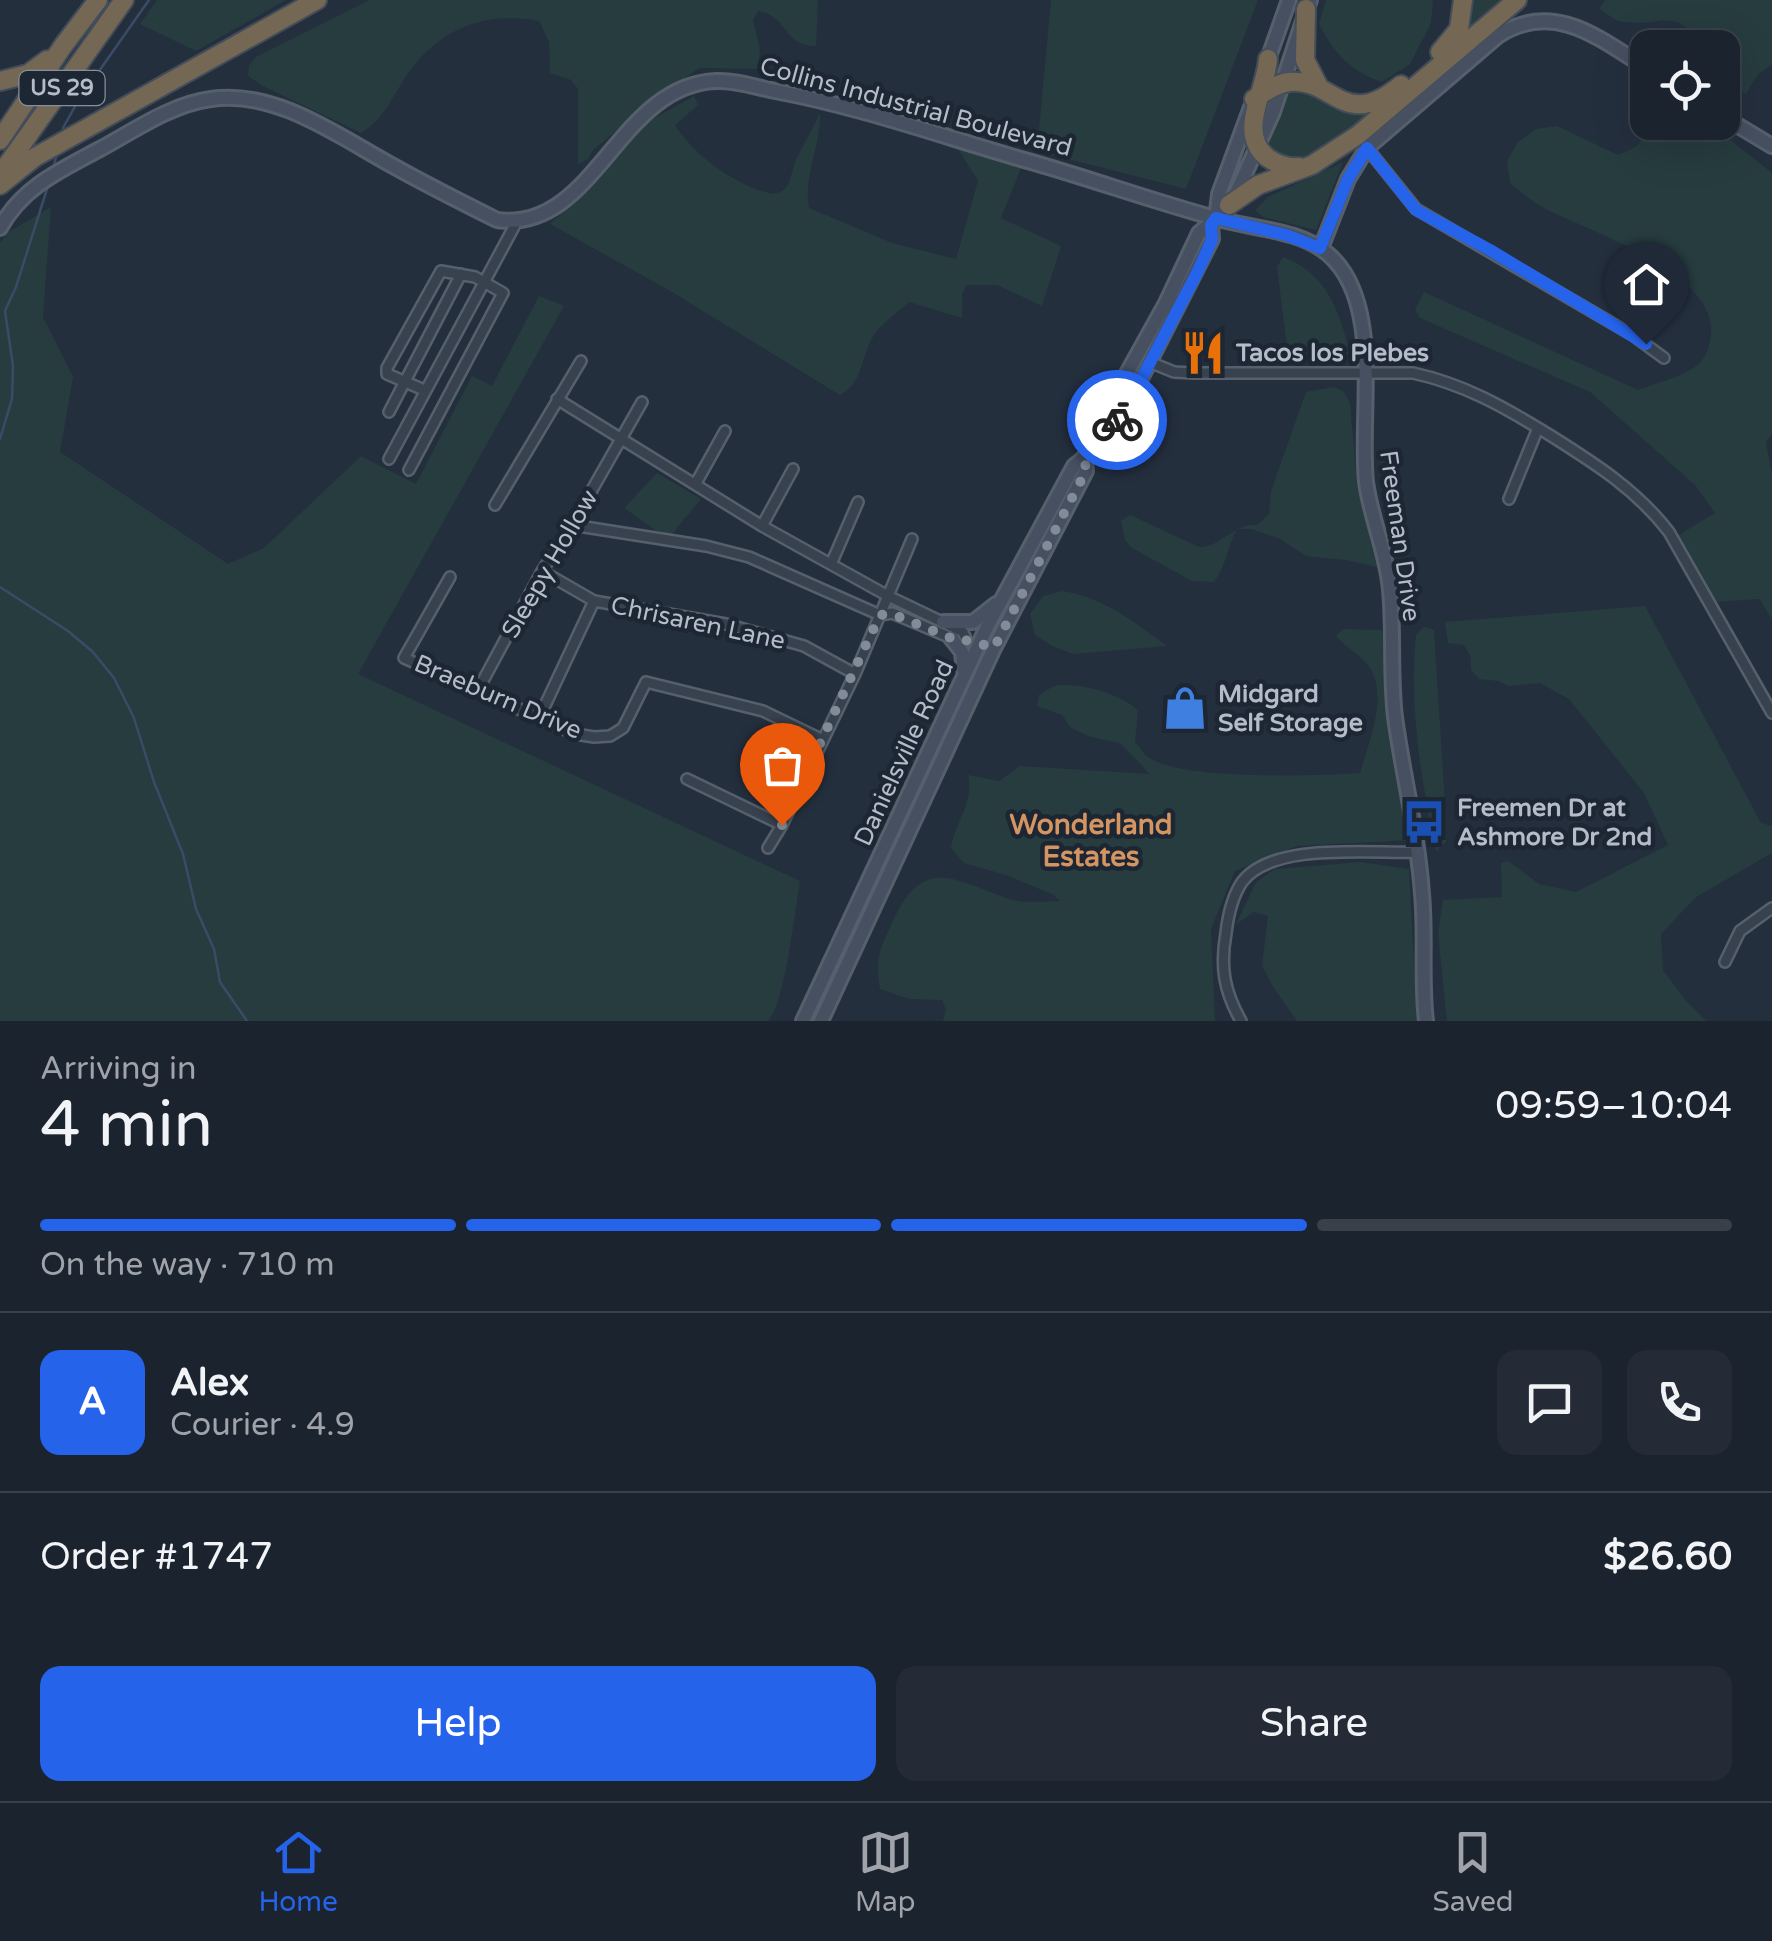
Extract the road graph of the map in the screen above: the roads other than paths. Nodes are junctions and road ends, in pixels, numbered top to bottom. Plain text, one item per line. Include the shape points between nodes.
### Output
1 (98, 0) edge
2 (124, 0) edge
3 (316, 0) edge
4 (1289, 0) edge
5 (1462, 0) edge
6 (1517, 0) edge
7 (1308, 5) edge
8 (63, 46) junction
9 (1630, 58) edge
10 (1268, 59) joint
11 (0, 81) edge
12 (1283, 83) junction
13 (1323, 91) junction
14 (1258, 96) junction
15 (1740, 127) edge
16 (0, 140) edge
17 (1772, 146) edge
18 (1259, 148) junction
19 (1367, 148) junction
20 (1312, 165) junction
21 (0, 176) edge
22 (0, 185) edge
23 (1219, 216) junction
24 (516, 223) junction
25 (0, 228) edge
26 (1320, 248) junction
27 (461, 274) junction
28 (482, 281) junction
29 (1664, 358) dead end
30 (581, 361) dead end
31 (1152, 363) junction
32 (1364, 372) junction
33 (405, 382) junction
34 (424, 390) junction
35 (557, 399) junction
36 (642, 402) dead end
37 (390, 412) dead end
38 (1107, 428) junction
39 (1538, 428) junction
40 (726, 431) dead end
41 (623, 439) junction
42 (389, 459) dead end
43 (1085, 460) junction
44 (409, 470) dead end
45 (793, 470) dead end
46 (696, 483) junction
47 (1509, 500) dead end
48 (858, 502) dead end
49 (496, 505) dead end
50 (572, 525) junction
51 (762, 526) junction
52 (912, 539) dead end
53 (832, 562) junction
54 (542, 571) junction
55 (450, 576) dead end
56 (888, 596) junction
57 (1002, 600) junction
58 (594, 601) junction
59 (880, 615) junction
60 (943, 622) junction
61 (951, 638) junction
62 (973, 642) junction
63 (994, 648) junction
64 (855, 674) junction
65 (963, 678) junction
66 (478, 690) junction
67 (1772, 713) edge
68 (540, 716) junction
69 (823, 740) junction
70 (687, 779) dead end
71 (782, 825) junction
72 (768, 848) dead end
73 (1419, 852) junction
74 (1772, 908) edge
75 (1725, 962) dead end
76 (826, 977) junction
77 (840, 983) junction
78 (803, 1021) edge
79 (821, 1021) edge
80 (1241, 1021) edge
81 (1426, 1021) edge

1 - 8 highway, US 29
2 - 21 highway, US 29
3 - 22 highway via 35,157
4 - 10 street
5 - 13 highway via 1454,38 1392,92 1356,104
6 - 20 highway via 1358,135
7 - 12 street, Danielsville Road
7 - 13 highway via 1305,60
8 - 11 highway via 28,74
8 - 16 highway, US 29
9 - 19 street via 1579,27 1553,18 1528,20 1508,28
10 - 14 highway
12 - 13 highway
12 - 14 highway
12 - 18 street, Danielsville Road
14 - 18 highway via 1252,124
14 - 23 street, Danielsville Road via 1220,194
15 - 17 street
18 - 20 highway via 1279,165
18 - 23 street, Danielsville Road
19 - 26 street
19 - 29 street via 1416,210
20 - 23 highway via 1258,185
23 - 24 street, Collins Industrial Boulevard via 844,107 718,81 666,98 631,126 574,192
23 - 26 street
23 - 31 street, Danielsville Road
23 - 38 street, Danielsville Road via 1198,234 1105,413
24 - 25 street via 497,220 291,112 226,97 173,111 56,172 20,199
24 - 28 street
26 - 32 street, Freeman Drive via 1342,270 1357,300
27 - 28 street
27 - 33 street
27 - 33 street via 441,271 386,368
28 - 34 street
28 - 44 street via 503,293
30 - 35 street
31 - 32 street via 1194,373
31 - 38 street, Danielsville Road via 1122,416
32 - 39 street via 1447,380
32 - 73 street, Freeman Drive via 1366,484 1388,573 1396,722
33 - 34 street
33 - 37 street
34 - 42 street
35 - 41 street
35 - 49 street
36 - 41 street, Sleepy Hollow
38 - 43 street, Danielsville Road
39 - 47 street
39 - 67 street via 1600,466 1652,510
40 - 46 street
41 - 46 street
41 - 50 street, Sleepy Hollow
43 - 57 street, Danielsville Road via 1074,466
43 - 63 street, Danielsville Road via 1086,471
45 - 51 street
46 - 51 street
48 - 53 street
50 - 54 street, Sleepy Hollow
50 - 59 street via 748,557
51 - 53 street
52 - 56 street
53 - 56 street
54 - 58 street, Chrisaren Lane
54 - 66 street, Sleepy Hollow
55 - 66 street, Braeburn Drive via 404,658
56 - 59 street
56 - 60 street
57 - 60 street via 973,622
57 - 62 street, Danielsville Road
58 - 64 street, Chrisaren Lane via 726,624 804,646
58 - 68 street
59 - 61 street
59 - 64 street
60 - 62 street
61 - 62 street
61 - 65 street via 964,657
62 - 63 street
62 - 65 street, Danielsville Road
63 - 77 street, Danielsville Road
64 - 69 street
65 - 76 street, Danielsville Road
66 - 68 street, Braeburn Drive
68 - 69 street, Braeburn Drive via 575,734 610,736 624,728 646,682 762,711
69 - 71 street
70 - 71 street
71 - 72 street
73 - 80 street via 1304,854 1254,871 1236,894 1223,950 1226,995
73 - 81 street, Freeman Drive
74 - 75 street via 1740,931
76 - 77 street
76 - 78 street, Danielsville Road
77 - 79 street, Danielsville Road

